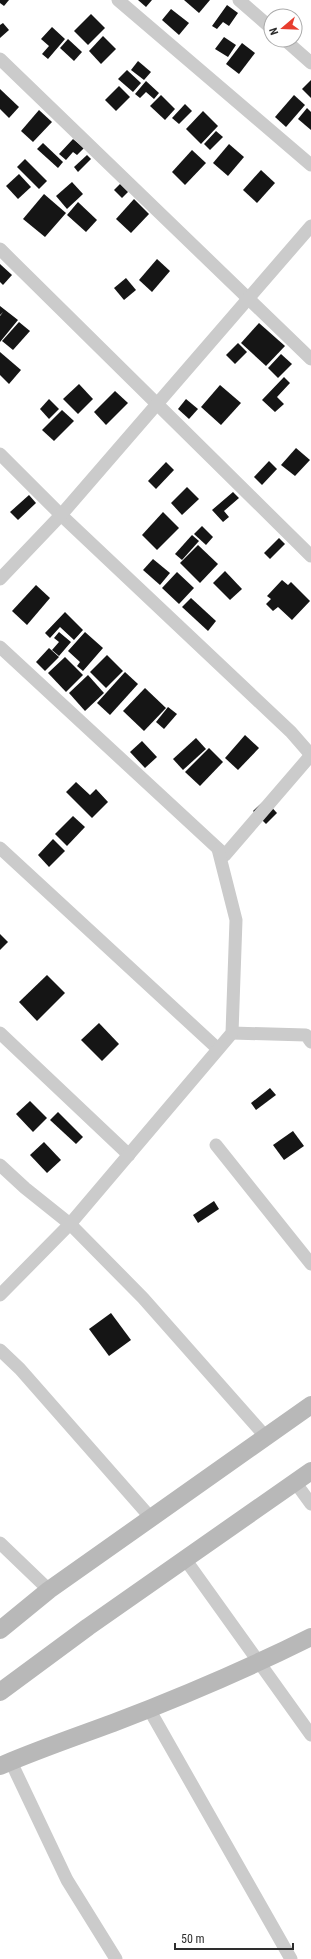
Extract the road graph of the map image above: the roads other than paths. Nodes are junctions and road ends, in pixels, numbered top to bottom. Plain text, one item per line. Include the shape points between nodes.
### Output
1 (118, 0) edge
2 (239, 0) edge
3 (263, 21) edge
4 (294, 48) edge
5 (0, 59) edge
6 (311, 63) edge
7 (311, 165) edge
8 (311, 226) edge
9 (0, 249) edge
10 (247, 300) junction
11 (311, 359) edge
12 (157, 404) junction
13 (0, 454) edge
14 (61, 515) junction
15 (311, 556) edge
16 (0, 578) edge
17 (0, 647) edge
18 (311, 755) edge
19 (0, 848) edge
20 (218, 849) junction
21 (0, 1033) edge
22 (232, 1033) junction
23 (311, 1042) edge
24 (218, 1049) junction
25 (216, 1145) dead end
26 (129, 1155) junction
27 (0, 1165) edge
28 (70, 1224) junction
29 (311, 1264) edge
30 (0, 1295) edge
31 (0, 1350) edge
32 (311, 1405) edge
33 (266, 1437) junction
34 (311, 1471) edge
35 (295, 1482) junction
36 (311, 1504) edge
37 (151, 1518) junction
38 (0, 1543) edge
39 (185, 1559) junction
40 (49, 1590) junction
41 (0, 1630) edge
42 (311, 1637) edge
43 (258, 1663) junction
44 (0, 1692) edge
45 (149, 1709) junction
46 (311, 1734) edge
47 (5, 1764) edge
48 (116, 1959) edge
49 (291, 1959) edge

1 - 7 street
2 - 3 street
4 - 6 street
5 - 10 street
8 - 10 street
9 - 12 street
10 - 11 street
10 - 12 street
12 - 14 street
12 - 15 street
13 - 14 street
14 - 16 street
14 - 18 street via 291,732
17 - 20 street
18 - 20 street via 224,855
19 - 24 street
20 - 22 street via 236,920
21 - 26 street
22 - 23 street via 306,1035
22 - 24 street
24 - 26 street
25 - 29 street
26 - 28 street
27 - 28 street via 24,1188
28 - 30 street
28 - 33 street via 143,1298
31 - 37 street via 20,1369
32 - 33 main road
33 - 37 main road
34 - 35 main road
35 - 36 street
35 - 39 main road
37 - 40 main road
38 - 40 street
39 - 43 street
39 - 44 main road
40 - 41 main road
42 - 43 main road
43 - 45 main road
43 - 46 street
45 - 47 main road
45 - 49 street
47 - 48 street via 67,1880

